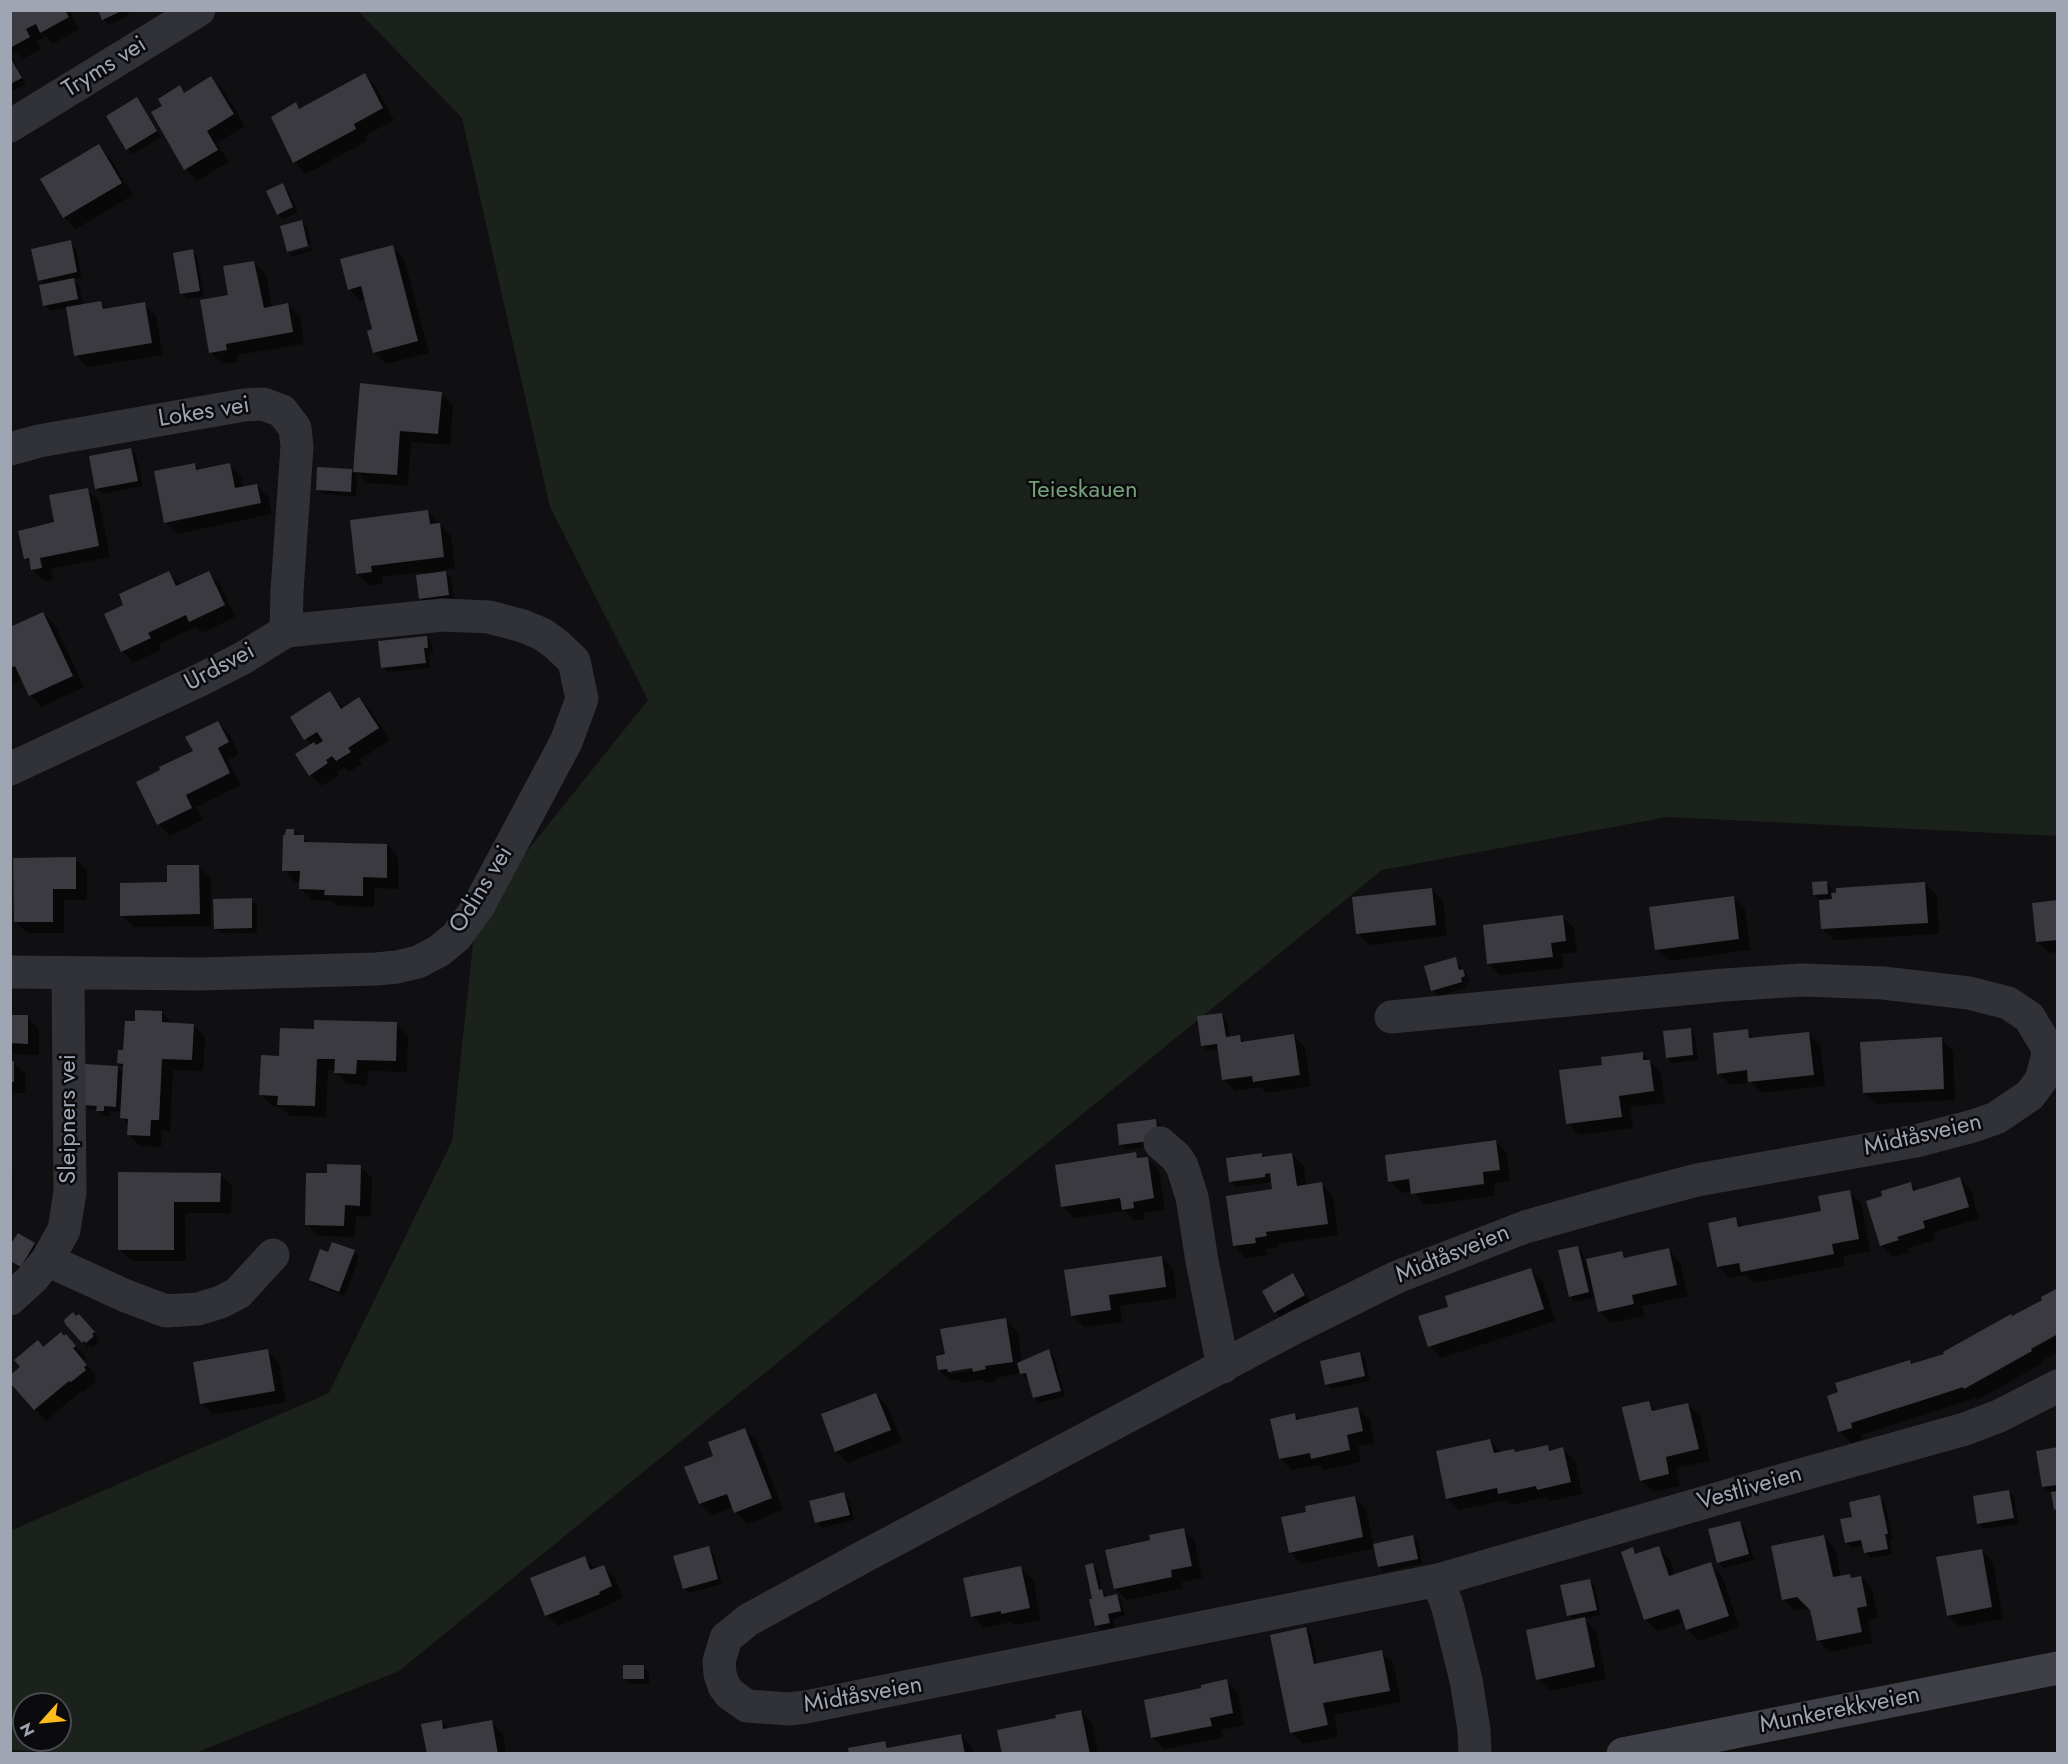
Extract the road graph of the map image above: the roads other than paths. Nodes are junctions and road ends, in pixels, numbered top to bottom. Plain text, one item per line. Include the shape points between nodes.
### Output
1 (199, 10) edge
2 (10, 126) edge
3 (10, 449) edge
4 (443, 615) joint
5 (286, 631) junction
6 (10, 769) edge
7 (10, 972) edge
8 (68, 974) junction
9 (1391, 1017) dead end
10 (1160, 1143) dead end
11 (273, 1255) dead end
12 (47, 1260) junction
13 (10, 1299) edge
14 (1223, 1367) junction
15 (2058, 1386) edge
16 (1438, 1580) junction
17 (2058, 1668) edge
18 (1475, 1754) edge
19 (1623, 1754) edge

1 - 2 street, Tryms vei
3 - 5 street, Lokes vei via 244,405 263,404 282,411 295,428 297,446
4 - 5 street, Urdsvei
4 - 8 street, Odins vei via 489,617 542,634 574,661 582,699 566,742 478,907 456,937 418,962 397,967
5 - 6 street, Urdsvei via 200,680
7 - 8 street, Odins vei
8 - 12 street, Sleipners vei via 70,1192 64,1230
9 - 14 street, Midtåsveien via 1724,985 1802,980 1883,983 1969,993 2008,1004 2029,1017 2048,1055 2041,1080 2030,1095 1996,1118 1916,1141 1697,1180 1525,1227 1397,1277
10 - 14 street via 1182,1166 1192,1197
11 - 12 street via 238,1293 221,1302 198,1309 166,1311
12 - 13 street, Sleipners vei
14 - 16 street, Midtåsveien via 748,1620 726,1638 719,1661 724,1686 747,1706 758,1708 829,1704
15 - 16 street, Vestliveien via 1965,1429
16 - 18 street via 1466,1680
17 - 19 main road, Munkerekkveien

